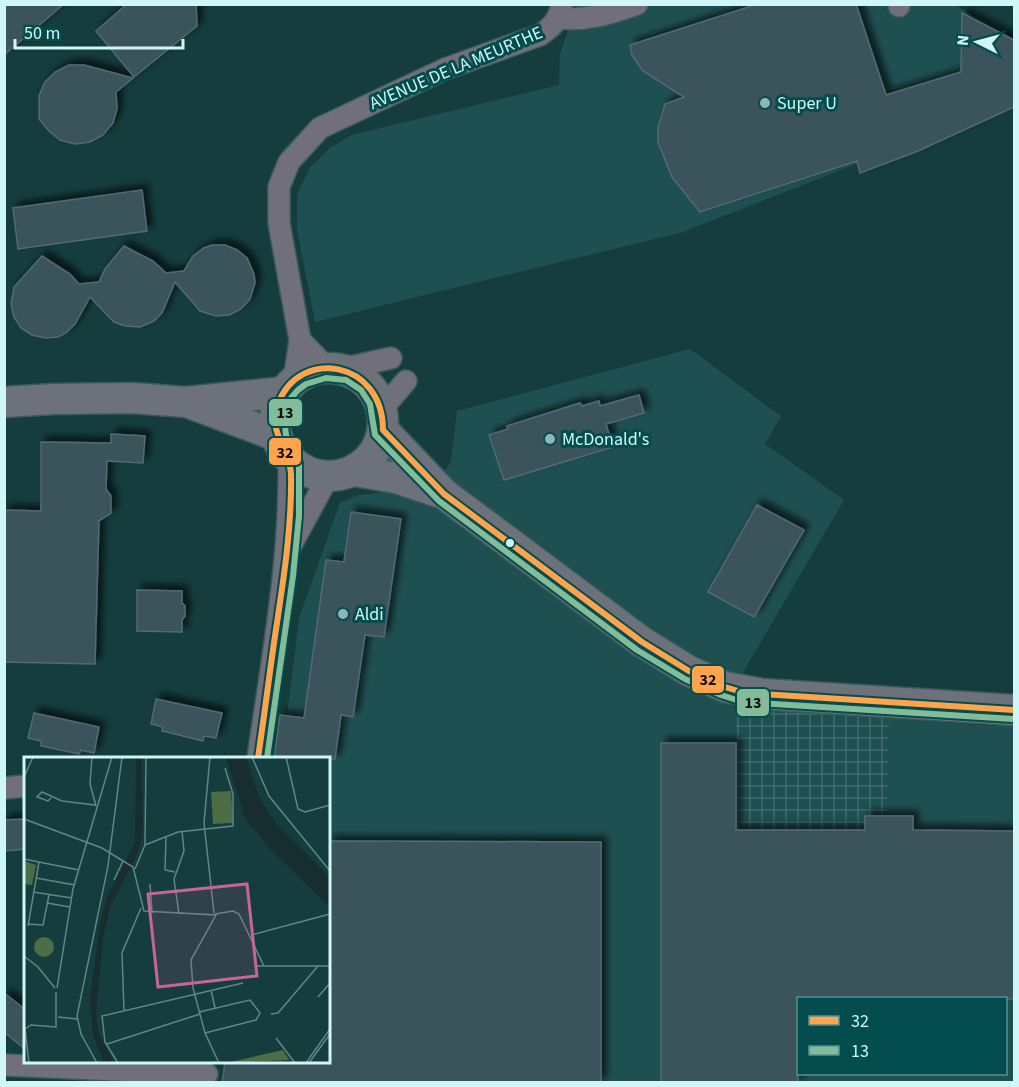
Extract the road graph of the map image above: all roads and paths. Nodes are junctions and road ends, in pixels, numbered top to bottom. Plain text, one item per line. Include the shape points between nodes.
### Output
1 (637, 4) edge
2 (560, 11) edge
3 (300, 340) junction
4 (391, 358) dead end
5 (334, 369) junction
6 (405, 381) dead end
7 (289, 386) junction
8 (4, 402) edge
9 (186, 402) junction
10 (383, 419) junction
11 (283, 448) junction
12 (341, 474) junction
13 (444, 494) junction
14 (287, 552) junction
15 (1014, 710) edge
16 (258, 757) edge
17 (24, 786) edge
18 (4, 788) edge
19 (4, 1065) edge
20 (207, 1073) edge

1 - 2 street, AVENUE DE LA MEURTHE via 598,18 579,20
2 - 3 street, AVENUE DE LA MEURTHE via 551,28 540,35 445,69 320,128 289,162 279,187 279,223
3 - 5 street
3 - 7 street, AVENUE DE LA MEURTHE
4 - 5 street
5 - 7 street via 315,370
5 - 10 street via 367,383 376,395
6 - 10 street
7 - 9 street
7 - 11 street via 276,413
8 - 9 street via 132,398
9 - 11 street
10 - 12 street via 378,446 368,460
10 - 13 street
11 - 12 street via 307,472
11 - 14 street via 290,502
12 - 13 street via 396,478
12 - 14 street
13 - 15 street via 642,642 689,671 725,687 762,694
14 - 16 street
17 - 18 street
19 - 20 street

